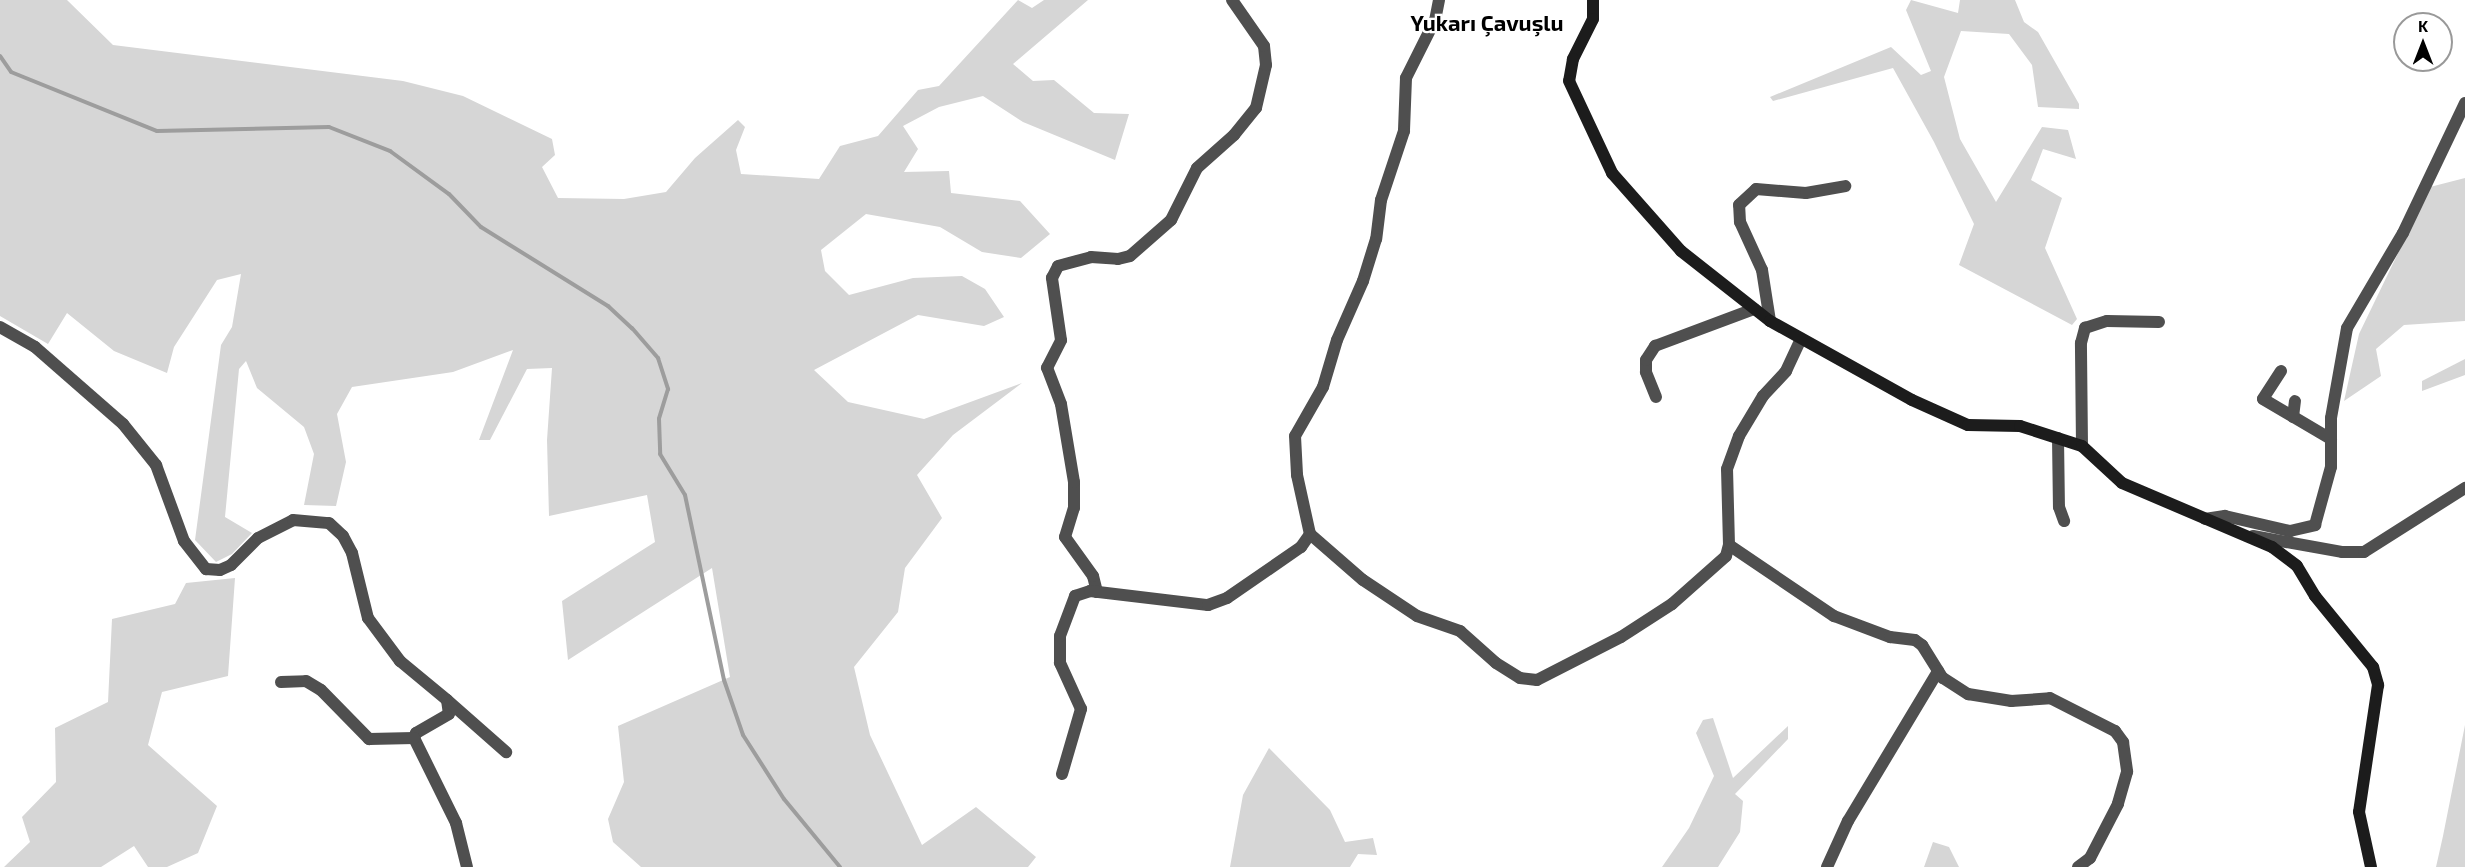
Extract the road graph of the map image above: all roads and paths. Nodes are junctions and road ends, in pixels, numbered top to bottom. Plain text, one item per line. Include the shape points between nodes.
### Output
1 (1233, 0) edge
2 (1439, 0) edge
3 (1593, 0) edge
4 (2465, 103) edge
5 (1845, 186) dead end
6 (1754, 309) junction
7 (1770, 321) junction
8 (2158, 322) dead end
9 (0, 327) edge
10 (1801, 339) junction
11 (2281, 371) dead end
12 (1656, 397) dead end
13 (2295, 401) dead end
14 (2293, 417) junction
15 (2058, 438) junction
16 (2331, 439) junction
17 (2082, 446) junction
18 (2465, 488) edge
19 (2205, 519) junction
20 (2064, 521) dead end
21 (2237, 533) junction
22 (1310, 534) junction
23 (1729, 545) junction
24 (1097, 592) junction
25 (1938, 671) junction
26 (280, 682) dead end
27 (447, 700) junction
28 (414, 738) junction
29 (506, 753) dead end
30 (1062, 774) dead end
31 (466, 867) edge
32 (1827, 867) edge
33 (2078, 867) edge
34 (2371, 867) edge

1 - 24 street via 1264,46 1266,64 1256,108 1234,135 1197,168 1171,220 1130,256 1091,257 1058,266 1052,278 1061,340 1047,368 1061,404 1074,482 1074,508 1065,537 1093,576
2 - 22 street via 1435,20 1406,78 1404,131 1381,200 1376,239 1363,281 1337,340 1323,387 1295,436 1293,449
3 - 6 street via 1593,19 1573,59 1569,81 1612,173 1681,251
4 - 16 street via 2403,233 2347,328
5 - 7 street via 1806,193 1756,189 1738,205 1740,222 1762,270
6 - 7 street
6 - 12 street via 1655,346 1646,360 1646,372
7 - 10 street
8 - 17 street via 2107,321 2085,328 2081,343
9 - 27 street via 35,347 123,424 156,465 184,541 206,569 220,570 231,565 258,538 293,520 329,523 352,553 368,618 400,661
10 - 15 street via 1912,400 1968,425 2020,426
10 - 23 street via 1786,371 1763,396 1739,436 1726,469
11 - 14 street via 2263,399
13 - 14 street
14 - 16 street
15 - 17 street
15 - 20 street via 2059,507
16 - 19 street via 2331,467 2315,525 2290,531 2225,516
17 - 19 street via 2122,483
18 - 21 street via 2364,552 2342,552
19 - 21 street
21 - 34 street via 2272,547 2297,566 2315,596 2373,667 2378,685 2377,710 2359,812
22 - 23 street via 1363,580 1417,616 1460,631 1496,663 1520,678 1536,680 1621,637 1672,604 1726,556
22 - 24 street via 1301,547 1237,591 1208,605
23 - 25 street via 1834,616 1890,637 1915,640
24 - 30 street via 1075,596 1060,636 1060,663 1081,709
25 - 32 street via 1848,821
25 - 33 street via 1968,694 2011,701 2050,698 2115,731 2122,742 2127,772 2118,804 2090,858
26 - 28 street via 306,681 321,690 369,739
27 - 28 street via 448,714
27 - 29 street
28 - 31 street via 456,824

